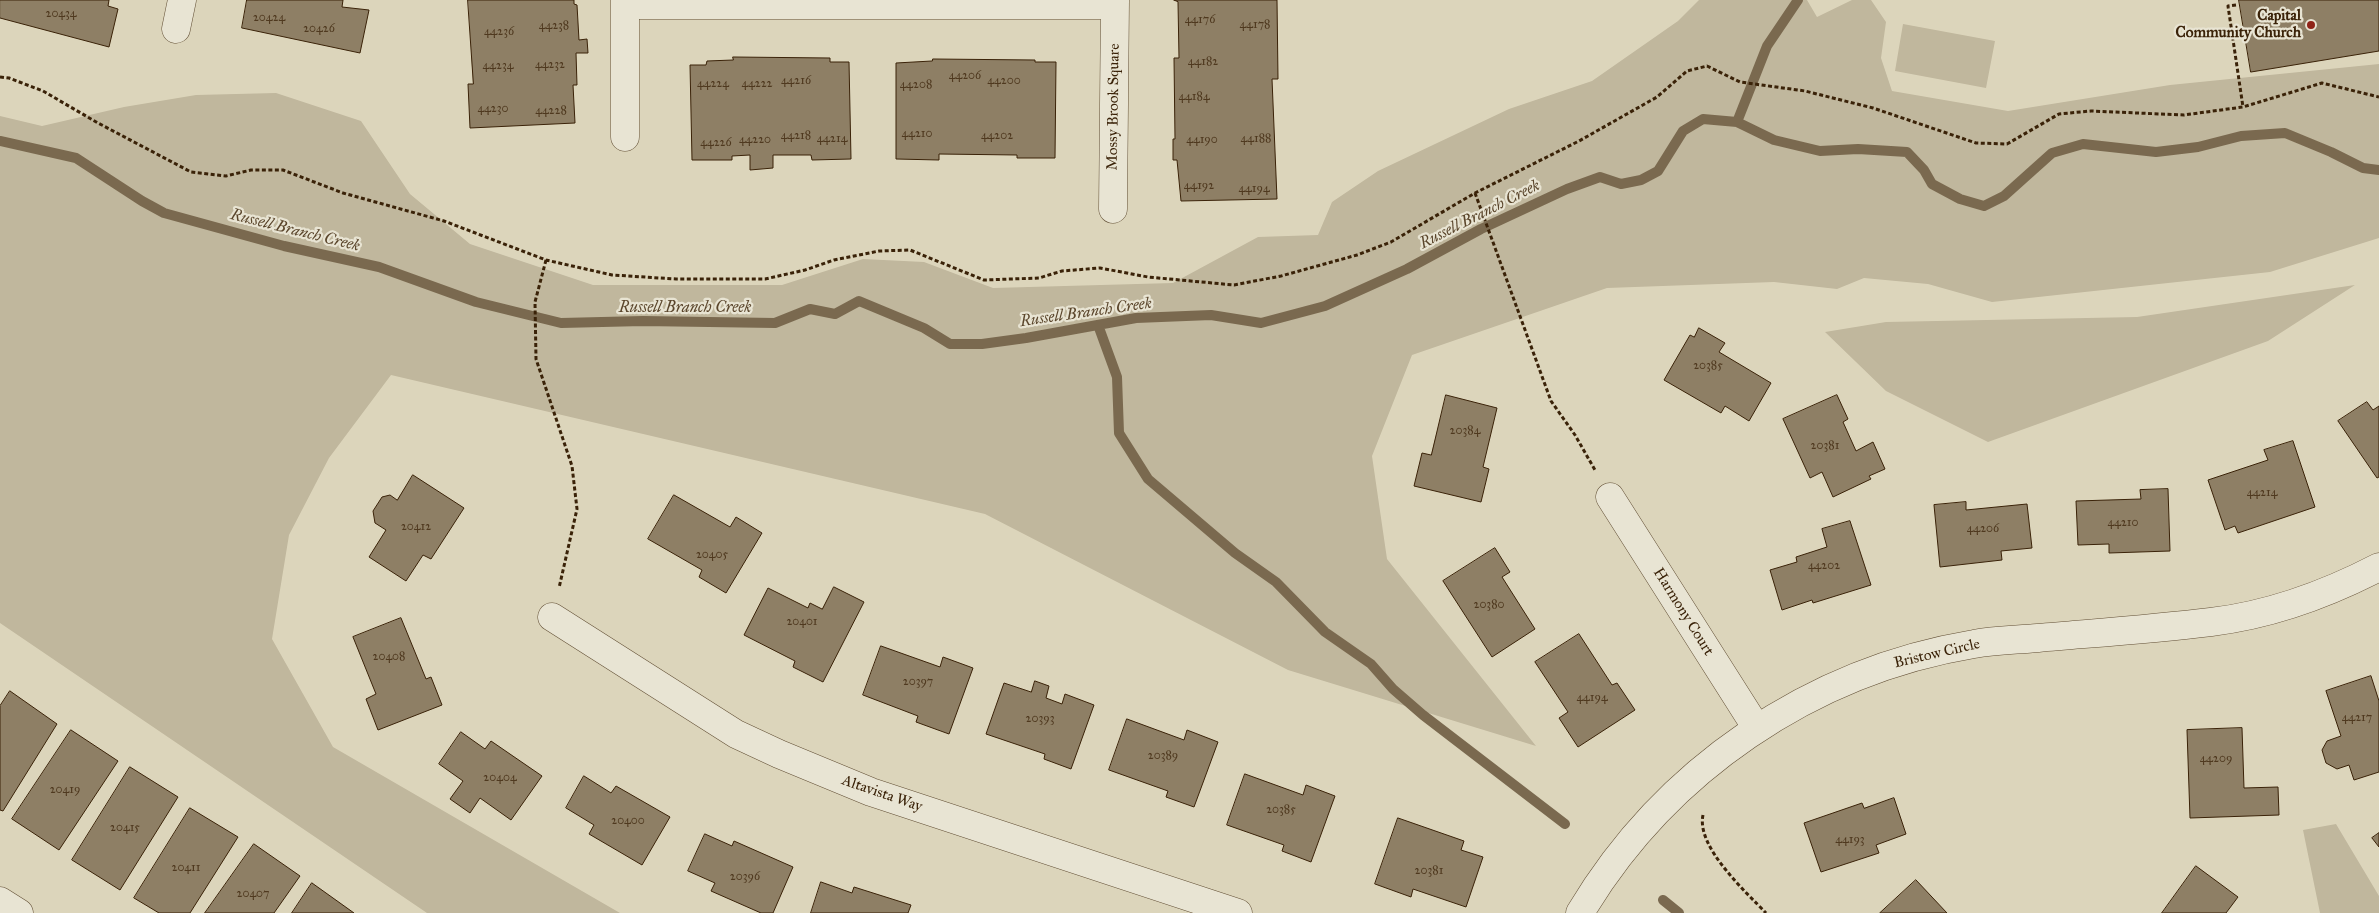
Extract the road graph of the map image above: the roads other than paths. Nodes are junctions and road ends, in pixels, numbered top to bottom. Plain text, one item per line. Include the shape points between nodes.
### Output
1 (182, 0) edge
2 (625, 3) edge
3 (1115, 3) edge
4 (176, 29) dead end
5 (625, 137) dead end
6 (1113, 209) dead end
7 (1610, 497) road end
8 (2379, 567) edge
9 (552, 617) road end
10 (1756, 728) junction
11 (0, 900) edge
12 (19, 913) edge
13 (1238, 913) edge
14 (1580, 913) edge

1 - 4 street
2 - 3 street, Mossy Brook Square
2 - 5 street, Mossy Brook Square
3 - 6 street, Mossy Brook Square
7 - 10 street, Harmony Court
8 - 10 street, Bristow Circle via 2349,582 2280,607 2213,622 1974,644 1894,664 1830,688
9 - 13 street, Altavista Way via 736,734 779,754 871,792
10 - 14 street, Bristow Circle via 1722,752 1670,797 1631,840
11 - 12 street

